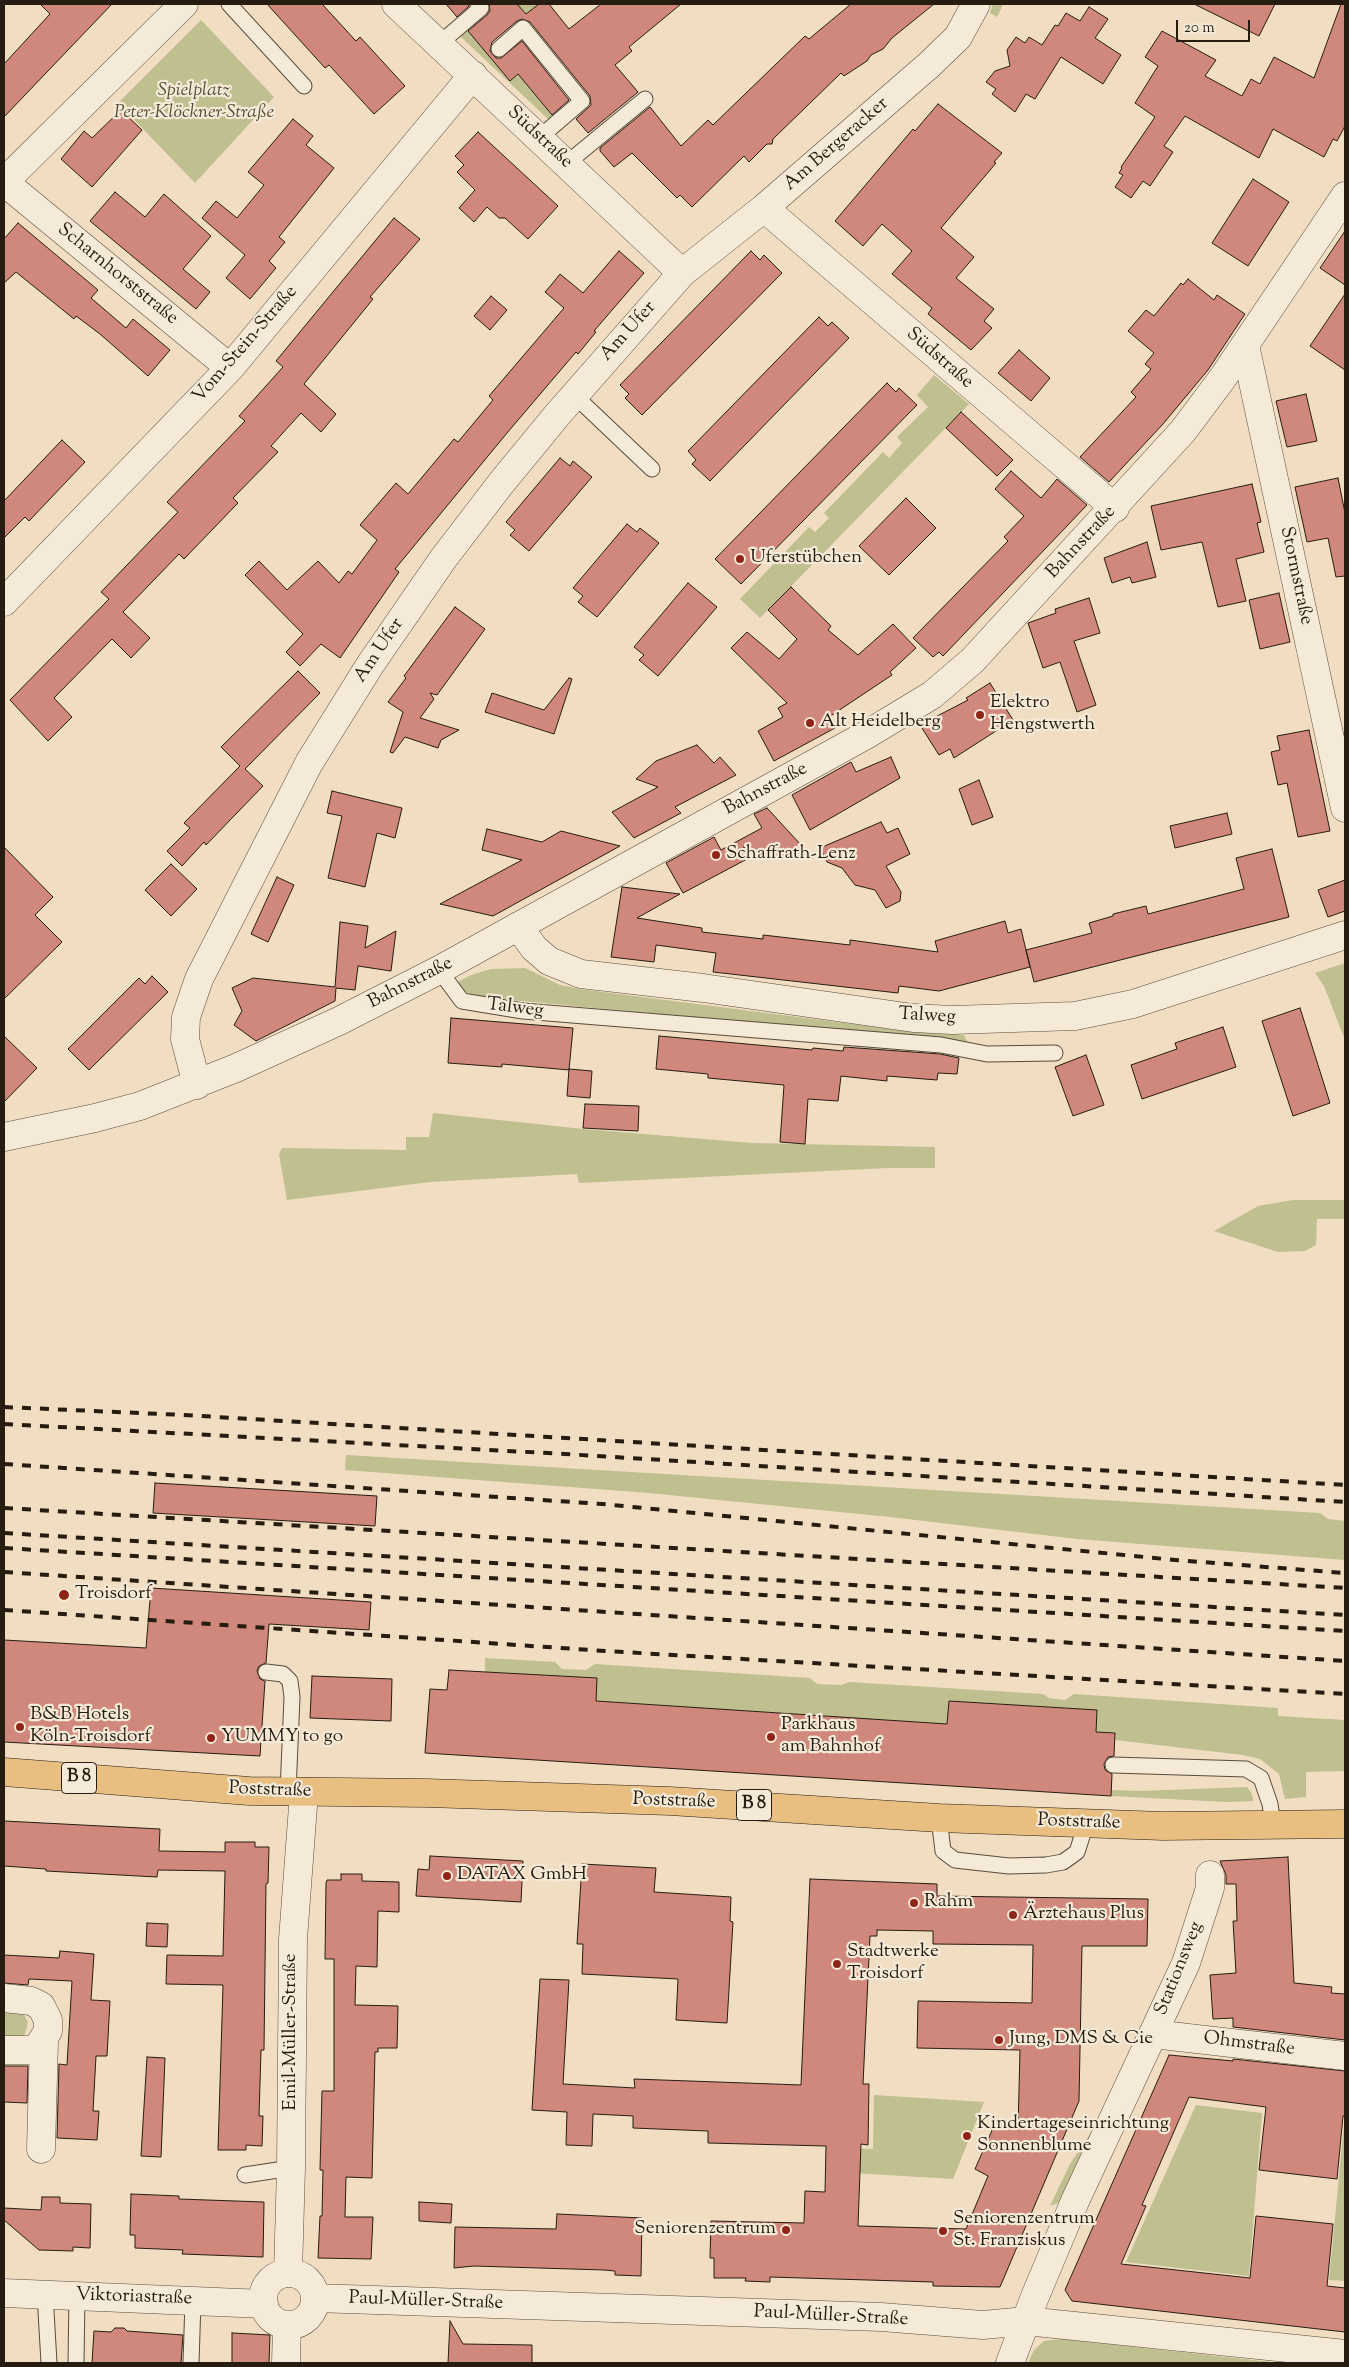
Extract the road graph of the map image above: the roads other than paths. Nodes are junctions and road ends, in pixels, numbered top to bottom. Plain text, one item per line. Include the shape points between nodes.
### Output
1 (184, 4) edge
2 (229, 4) edge
3 (396, 4) edge
4 (478, 4) edge
5 (976, 4) edge
6 (439, 44) junction
7 (498, 49) dead end
8 (472, 75) junction
9 (304, 86) dead end
10 (645, 99) dead end
11 (539, 138) junction
12 (566, 164) junction
13 (4, 182) edge
14 (1345, 196) edge
15 (764, 208) junction
16 (682, 273) junction
17 (1245, 345) junction
18 (230, 368) junction
19 (574, 396) junction
20 (652, 469) dead end
21 (1115, 508) junction
22 (4, 602) edge
23 (1345, 808) edge
24 (518, 926) junction
25 (1345, 935) edge
26 (439, 970) junction
27 (1055, 1053) dead end
28 (197, 1084) junction
29 (4, 1137) edge
30 (266, 1672) dead end
31 (1113, 1765) dead end
32 (4, 1772) edge
33 (296, 1792) junction
34 (939, 1818) junction
35 (1086, 1824) junction
36 (1345, 1824) edge
37 (1273, 1825) junction
38 (1210, 1875) dead end
39 (4, 1998) edge
40 (1153, 2034) junction
41 (44, 2040) junction
42 (4, 2050) edge
43 (1345, 2056) edge
44 (41, 2149) dead end
45 (291, 2168) junction
46 (245, 2175) dead end
47 (288, 2273) junction
48 (4, 2293) edge
49 (45, 2294) junction
50 (77, 2296) junction
51 (315, 2298) junction
52 (193, 2301) junction
53 (264, 2304) junction
54 (1026, 2321) junction
55 (287, 2324) junction
56 (1345, 2354) edge
57 (49, 2363) edge
58 (76, 2363) edge
59 (191, 2363) edge
60 (286, 2363) edge
61 (1010, 2363) edge

1 - 13 street
2 - 9 lane
3 - 6 street, Südstraße
4 - 6 lane via 481,8
5 - 15 street, Am Bergeracker via 958,37
6 - 8 street, Südstraße
7 - 11 lane via 523,28 582,101
8 - 11 street, Südstraße
8 - 18 street, Vom-Stein-Straße
10 - 12 lane
11 - 12 street, Südstraße
12 - 16 street, Südstraße
13 - 18 street, Scharnhorststraße
14 - 17 street, Bahnstraße
15 - 16 street, Am Bergeracker
15 - 21 street, Südstraße
16 - 19 street, Am Ufer
17 - 21 street, Bahnstraße via 1183,431
17 - 23 street, Stormstraße
18 - 22 street, Vom-Stein-Straße
19 - 20 lane
19 - 28 street, Am Ufer via 502,482 443,560 370,665 309,763 199,979 186,1017 184,1039
21 - 24 street, Bahnstraße via 972,661 932,695 866,735
24 - 25 street, Talweg via 534,948 549,961 581,974 913,1018 952,1020 1075,1016 1133,1004
24 - 26 street, Bahnstraße
26 - 27 lane, Talweg via 462,1000 515,1010 940,1044 987,1054
26 - 28 street, Bahnstraße via 339,1021
28 - 29 street, Bahnstraße via 140,1106
30 - 33 lane via 283,1674 290,1682
31 - 37 lane via 1246,1769 1261,1778
32 - 33 main road, Poststraße / B 8
33 - 34 main road, Poststraße / B 8 via 427,1793 670,1802
33 - 45 street, Emil-Müller-Straße
34 - 35 main road, Poststraße / B 8
34 - 35 lane via 943,1851 955,1860 1009,1866 1063,1862 1077,1852
35 - 37 main road, Poststraße / B 8
36 - 37 main road, Poststraße / B 8
38 - 40 street, Stationsweg via 1210,1888 1199,1929
39 - 41 street via 21,1998 41,2006 48,2020
40 - 43 street, Ohmstraße
40 - 54 street, Stationsweg via 1076,2201
41 - 42 street via 30,2050
41 - 44 street
45 - 46 lane
45 - 47 street, Emil-Müller-Straße
47 - 51 street via 307,2280
47 - 53 street via 272,2279 263,2295
48 - 49 street, Viktoriastraße
49 - 50 street, Viktoriastraße
49 - 57 lane
50 - 52 street, Viktoriastraße
50 - 58 lane
51 - 54 street, Paul-Müller-Straße via 881,2317 983,2325
51 - 55 street via 307,2317
52 - 53 street, Viktoriastraße
52 - 59 lane
53 - 55 street via 269,2316
54 - 56 street, Paul-Müller-Straße
54 - 61 street, Stationsweg
55 - 60 street

